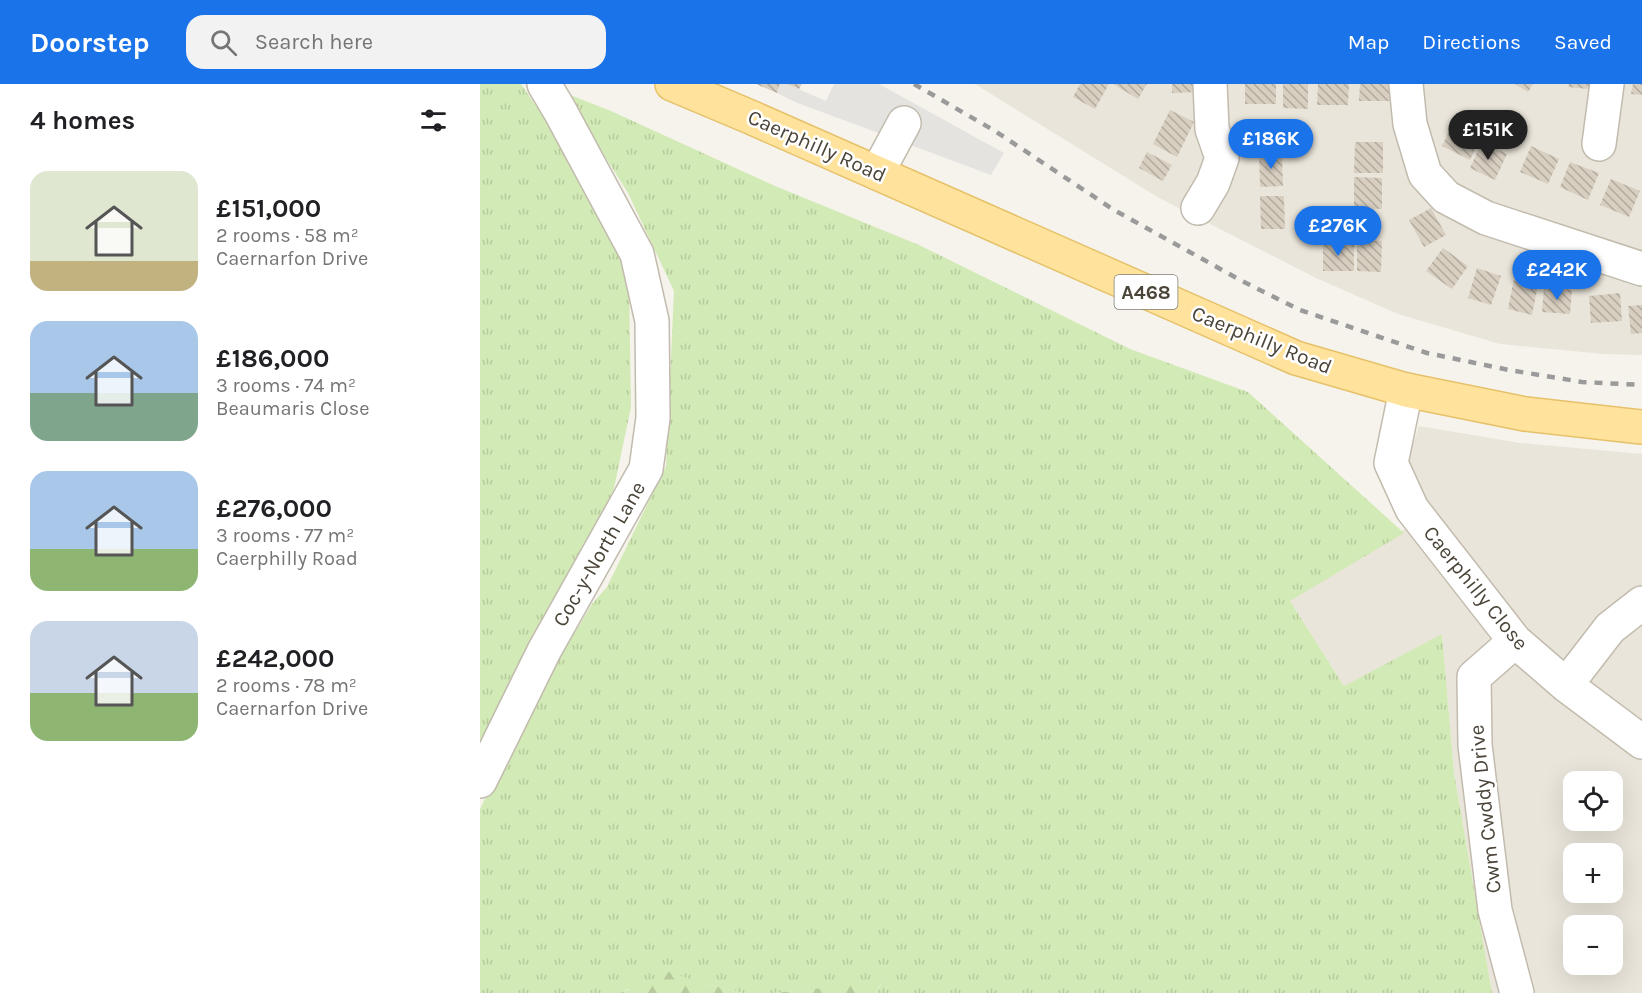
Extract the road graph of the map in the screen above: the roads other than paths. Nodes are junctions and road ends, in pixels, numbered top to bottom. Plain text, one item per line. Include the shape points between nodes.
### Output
1 (544, 84) edge
2 (672, 84) edge
3 (1210, 84) edge
4 (1406, 84) edge
5 (1607, 84) edge
6 (904, 123) dead end
7 (1599, 144) dead end
8 (876, 173) junction
9 (1198, 208) dead end
10 (1642, 268) edge
11 (1406, 390) junction
12 (1642, 427) edge
13 (1642, 603) edge
14 (1515, 641) junction
15 (1566, 686) junction
16 (1642, 742) edge
17 (480, 781) edge
18 (1517, 993) edge

1 - 17 street, Coc-y-North Lane via 637,254 652,321 653,418 646,469 544,651
2 - 8 main road, Caerphilly Road / A468
3 - 9 street via 1212,129 1222,158
4 - 10 street via 1410,124 1425,174 1446,197 1486,218
5 - 7 street
6 - 8 street
8 - 11 main road, Caerphilly Road / A468 via 1296,358
11 - 12 main road, Caerphilly Road / A468 via 1525,414
11 - 14 street, Caerphilly Close via 1391,463 1412,509
13 - 15 street via 1610,628
14 - 15 street, Caerphilly Close
14 - 18 street, Cwm Cwddy Drive via 1474,677 1475,745 1495,910
15 - 16 street, Caerphilly Close

